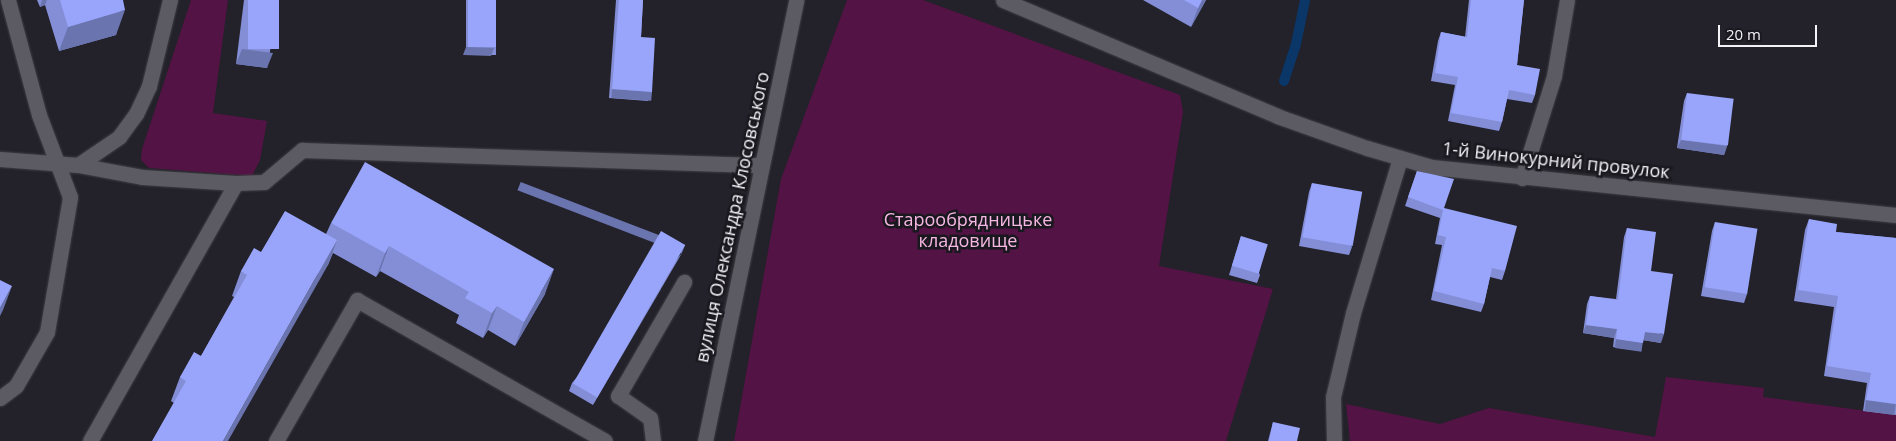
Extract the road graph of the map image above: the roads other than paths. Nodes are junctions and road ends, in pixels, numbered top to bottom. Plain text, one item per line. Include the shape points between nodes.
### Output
1 (8, 0) edge
2 (170, 0) edge
3 (796, 0) edge
4 (1003, 0) edge
5 (1567, 0) edge
6 (1400, 158) junction
7 (0, 159) edge
8 (78, 165) junction
9 (762, 165) junction
10 (59, 166) junction
11 (1522, 178) junction
12 (236, 183) junction
13 (1896, 215) edge
14 (684, 282) dead end
15 (0, 398) edge
16 (90, 441) edge
17 (276, 441) edge
18 (605, 441) edge
19 (653, 441) edge
20 (706, 441) edge
21 (1334, 441) edge

1 - 10 street via 39,115
2 - 8 street via 150,86 136,114 119,137
3 - 9 street, вулиця Олександра Клосовського
4 - 6 street, 1-й Винокурний провулок via 1277,116
5 - 11 street via 1554,76
6 - 11 street, 1-й Винокурний провулок via 1459,172
6 - 21 street via 1353,312 1333,397
7 - 10 street
8 - 10 street
8 - 12 street via 142,177
9 - 12 street via 302,150 264,182
9 - 20 street, вулиця Олександра Клосовського
10 - 15 street via 70,197 48,332 16,386
11 - 13 street, 1-й Винокурний провулок
12 - 16 street
14 - 19 street via 618,396 650,418
17 - 18 street via 357,300

